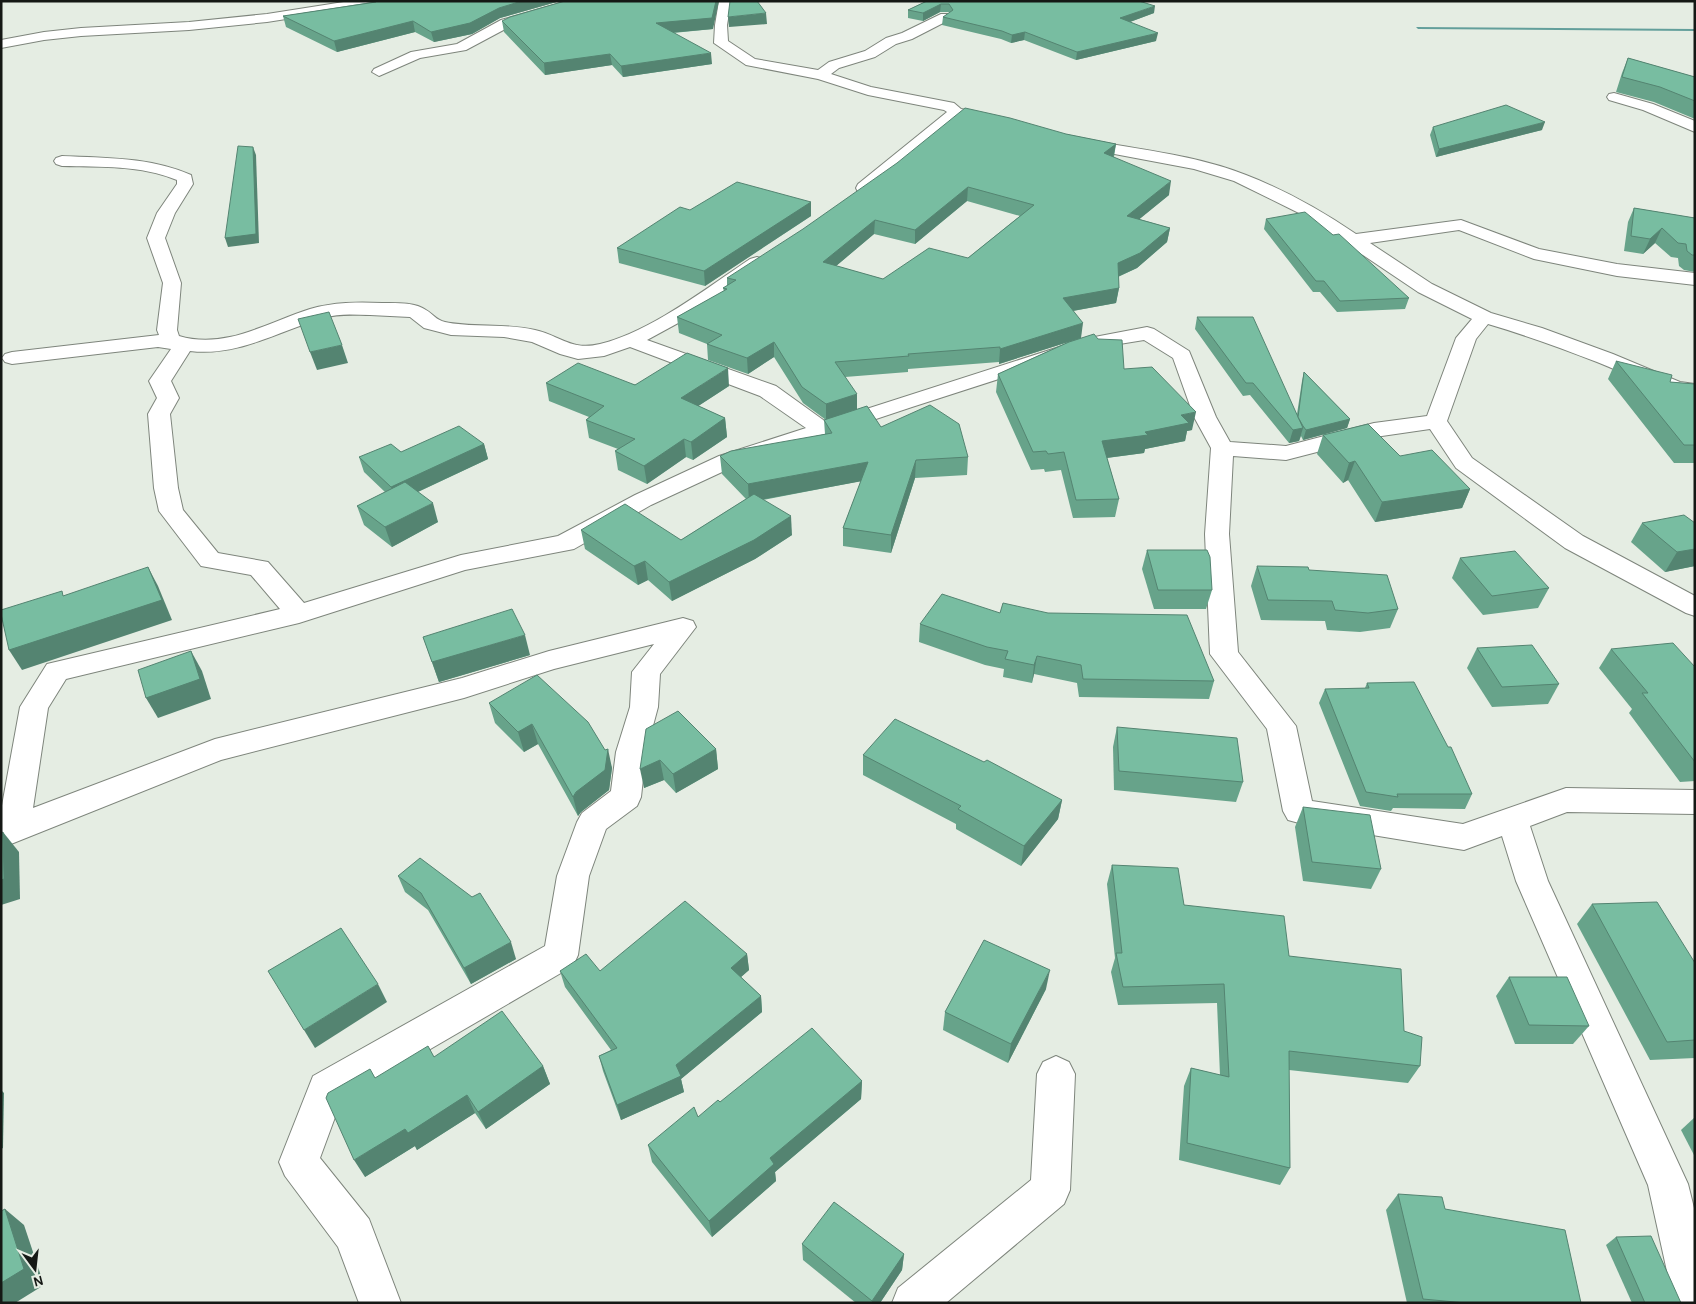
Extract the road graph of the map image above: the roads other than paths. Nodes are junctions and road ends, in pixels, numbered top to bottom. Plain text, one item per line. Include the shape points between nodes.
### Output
1 (375, 1) edge
2 (582, 1) edge
3 (725, 1) edge
4 (945, 17) edge
5 (1, 44) edge
6 (379, 72) dead end
7 (820, 75) junction
8 (1614, 97) dead end
9 (956, 112) junction
10 (984, 118) edge
11 (1695, 127) edge
12 (1065, 141) edge
13 (62, 161) dead end
14 (850, 198) edge
15 (1354, 240) junction
16 (771, 254) edge
17 (1695, 279) edge
18 (1484, 318) junction
19 (628, 340) junction
20 (184, 345) junction
21 (12, 358) dead end
22 (1695, 390) edge
23 (1436, 420) junction
24 (823, 430) junction
25 (1222, 448) junction
26 (1695, 607) edge
27 (299, 614) junction
28 (1695, 802) edge
29 (1512, 819) junction
30 (7, 832) edge
31 (1056, 1074) dead end
32 (380, 1303) edge
33 (913, 1303) edge
34 (1694, 1303) edge

1 - 5 street via 267,18 72,33
2 - 6 street via 506,23 461,47 416,54
3 - 7 street via 721,43 751,62
4 - 7 street via 870,54 834,65
7 - 9 street via 868,91 949,106
8 - 11 street
9 - 10 street
9 - 14 street
12 - 15 street via 1197,165 1240,178 1311,212
13 - 20 street via 137,165 185,178 185,184 166,213 156,238 172,283 167,330 171,340
15 - 17 street via 1461,225 1534,254 1617,270
15 - 18 street via 1425,288
16 - 19 street via 663,324
18 - 22 street via 1535,332 1676,388
18 - 23 street via 1466,338
19 - 20 street via 583,353 563,349 542,338 494,329 451,329 429,323 419,313 383,308 340,309 309,315 242,340
19 - 24 street via 768,391
20 - 21 street via 158,341
20 - 27 street via 160,382 168,398 159,414 166,488 172,511 210,560 259,568
23 - 25 street via 1374,430 1286,453
23 - 26 street via 1464,463 1574,542
24 - 25 street via 1091,343 1147,333 1182,355 1205,417
24 - 27 street via 728,461 644,500 564,543 461,563
25 - 29 street via 1217,534 1224,654 1281,726 1299,811 1464,837
27 - 30 street via 57,671 34,707
28 - 29 street via 1566,800
29 - 34 street via 1532,881 1668,1184
30 - 32 street via 216,750 464,688 549,661 683,627 646,672 644,707 631,752 626,797 592,822 573,876 561,955 326,1089 300,1162 354,1234
31 - 33 street via 1050,1190

